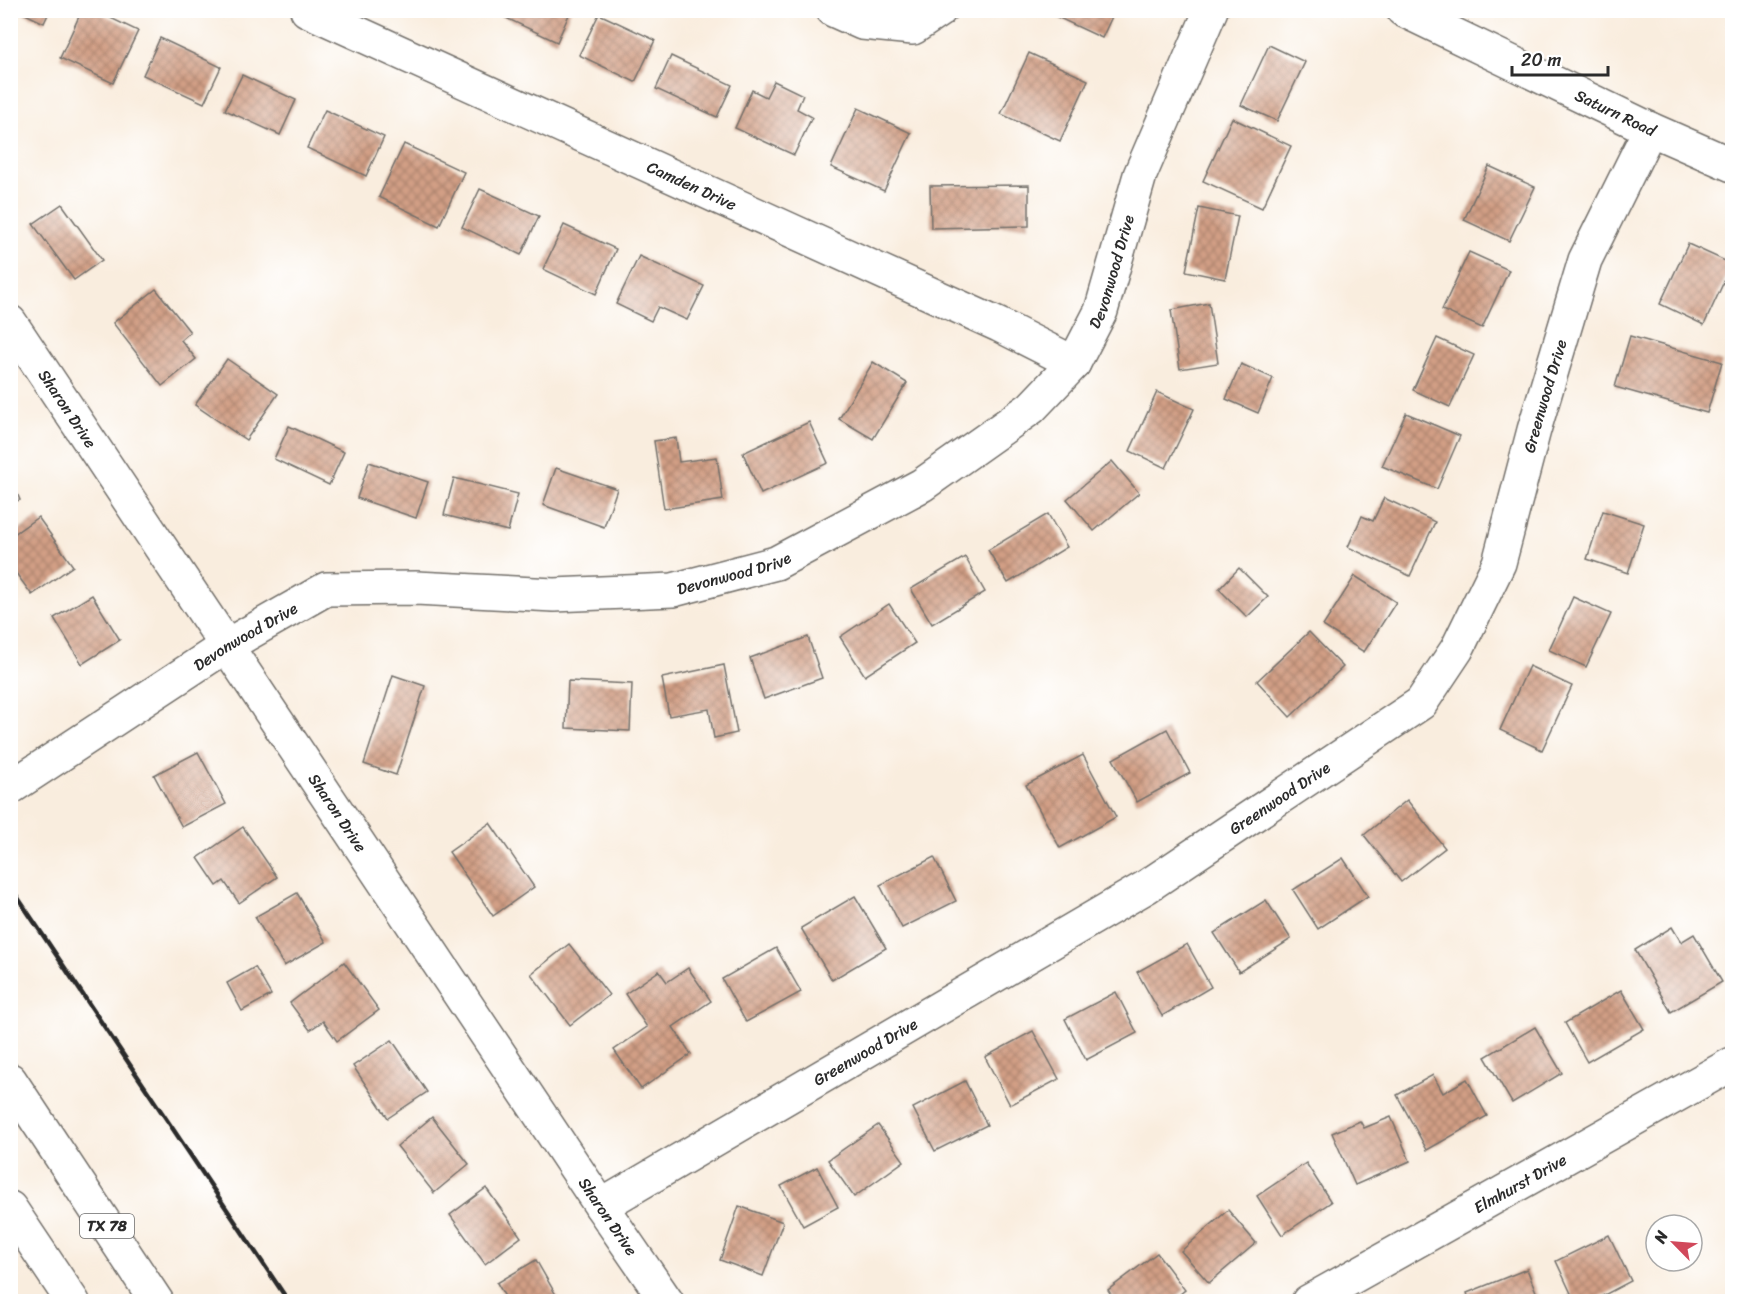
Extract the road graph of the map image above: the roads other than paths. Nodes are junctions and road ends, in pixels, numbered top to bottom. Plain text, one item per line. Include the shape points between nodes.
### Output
1 (307, 10) edge
2 (833, 10) edge
3 (940, 10) edge
4 (1211, 10) edge
5 (1407, 11) edge
6 (1650, 129) junction
7 (1732, 165) edge
8 (10, 322) edge
9 (1074, 363) junction
10 (226, 646) junction
11 (10, 788) edge
12 (1732, 1064) edge
13 (10, 1080) edge
14 (601, 1206) junction
15 (10, 1208) edge
16 (73, 1302) edge
17 (157, 1302) edge
18 (667, 1302) edge
19 (1308, 1302) edge

1 - 9 street, Camden Drive via 999,325
2 - 3 street via 862,23 913,28
4 - 9 street, Devonwood Drive via 1140,174 1101,311
5 - 6 street, Saturn Road
6 - 7 street, Saturn Road
6 - 14 street, Greenwood Drive via 1585,260 1499,563 1457,649 1421,703 1146,887
8 - 10 street, Sharon Drive
9 - 10 street, Devonwood Drive via 1031,408 922,485 776,563 673,591 554,596 416,588 326,589
10 - 11 street, Devonwood Drive
10 - 14 street, Sharon Drive
12 - 19 street, Elmhurst Drive
13 - 17 street, TX 78
14 - 18 street, Sharon Drive
15 - 16 street

